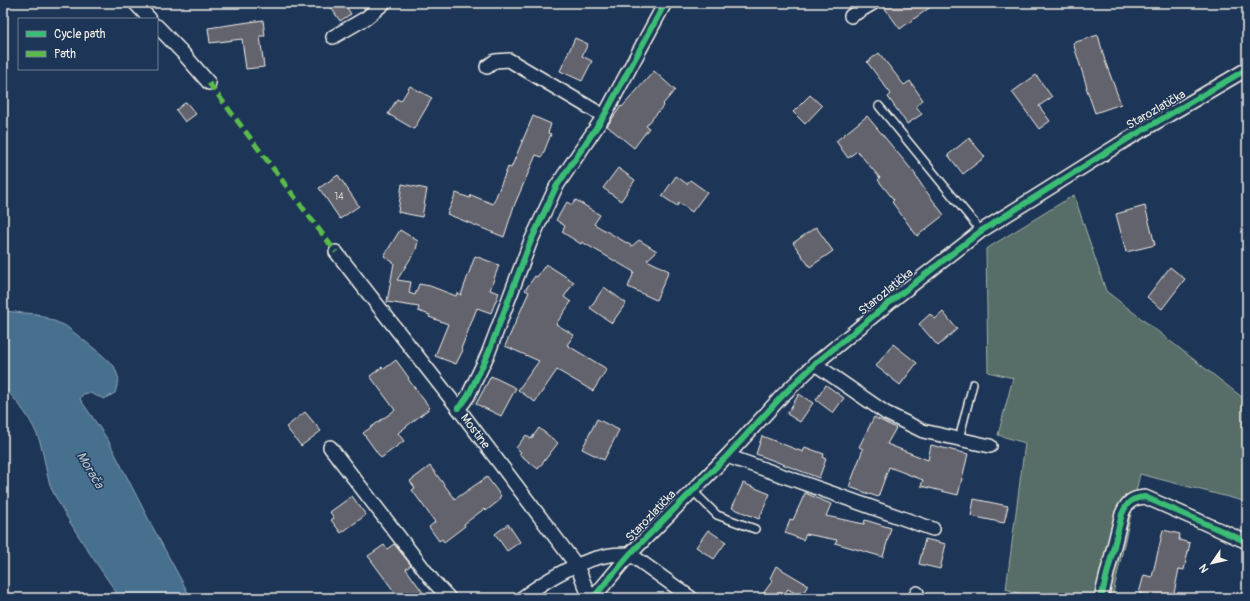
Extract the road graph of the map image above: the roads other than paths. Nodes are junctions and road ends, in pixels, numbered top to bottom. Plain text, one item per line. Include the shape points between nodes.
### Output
1 (135, 3) edge
2 (384, 3) edge
3 (665, 3) edge
4 (873, 3) edge
5 (851, 16) dead end
6 (149, 18) edge
7 (158, 27) edge
8 (333, 37) dead end
9 (487, 67) dead end
10 (1247, 69) edge
11 (209, 83) dead end
12 (879, 106) dead end
13 (604, 116) junction
14 (981, 231) junction
15 (336, 252) dead end
16 (816, 364) junction
17 (973, 384) dead end
18 (458, 408) junction
19 (959, 439) junction
20 (990, 446) dead end
21 (330, 447) dead end
22 (727, 456) junction
23 (692, 490) junction
24 (933, 529) dead end
25 (755, 530) dead end
26 (1247, 542) edge
27 (630, 554) junction
28 (577, 566) junction
29 (449, 598) edge
30 (522, 598) edge
31 (591, 598) edge
32 (691, 598) edge
33 (1101, 598) edge

1 - 6 street
2 - 8 street via 366,18
3 - 13 street
4 - 5 street
7 - 11 street
9 - 13 street via 495,61 509,60
10 - 14 street, Starozlatička via 1126,140
12 - 14 lane
13 - 18 street via 556,187 530,243 488,354 468,396
14 - 16 street, Starozlatička via 888,303
15 - 18 street, Mostine
16 - 19 street via 886,413 924,431
16 - 22 street, Starozlatička
17 - 19 lane
18 - 28 street, Mostine
19 - 20 street
21 - 29 street via 433,581
22 - 23 street, Starozlatička
22 - 24 street
23 - 25 lane via 717,515
23 - 27 street, Starozlatička
26 - 33 street via 1145,497 1132,500 1122,514
27 - 28 street via 605,556
27 - 31 street, Starozlatička
27 - 32 street
28 - 30 street via 538,586
28 - 31 street, Mostine

